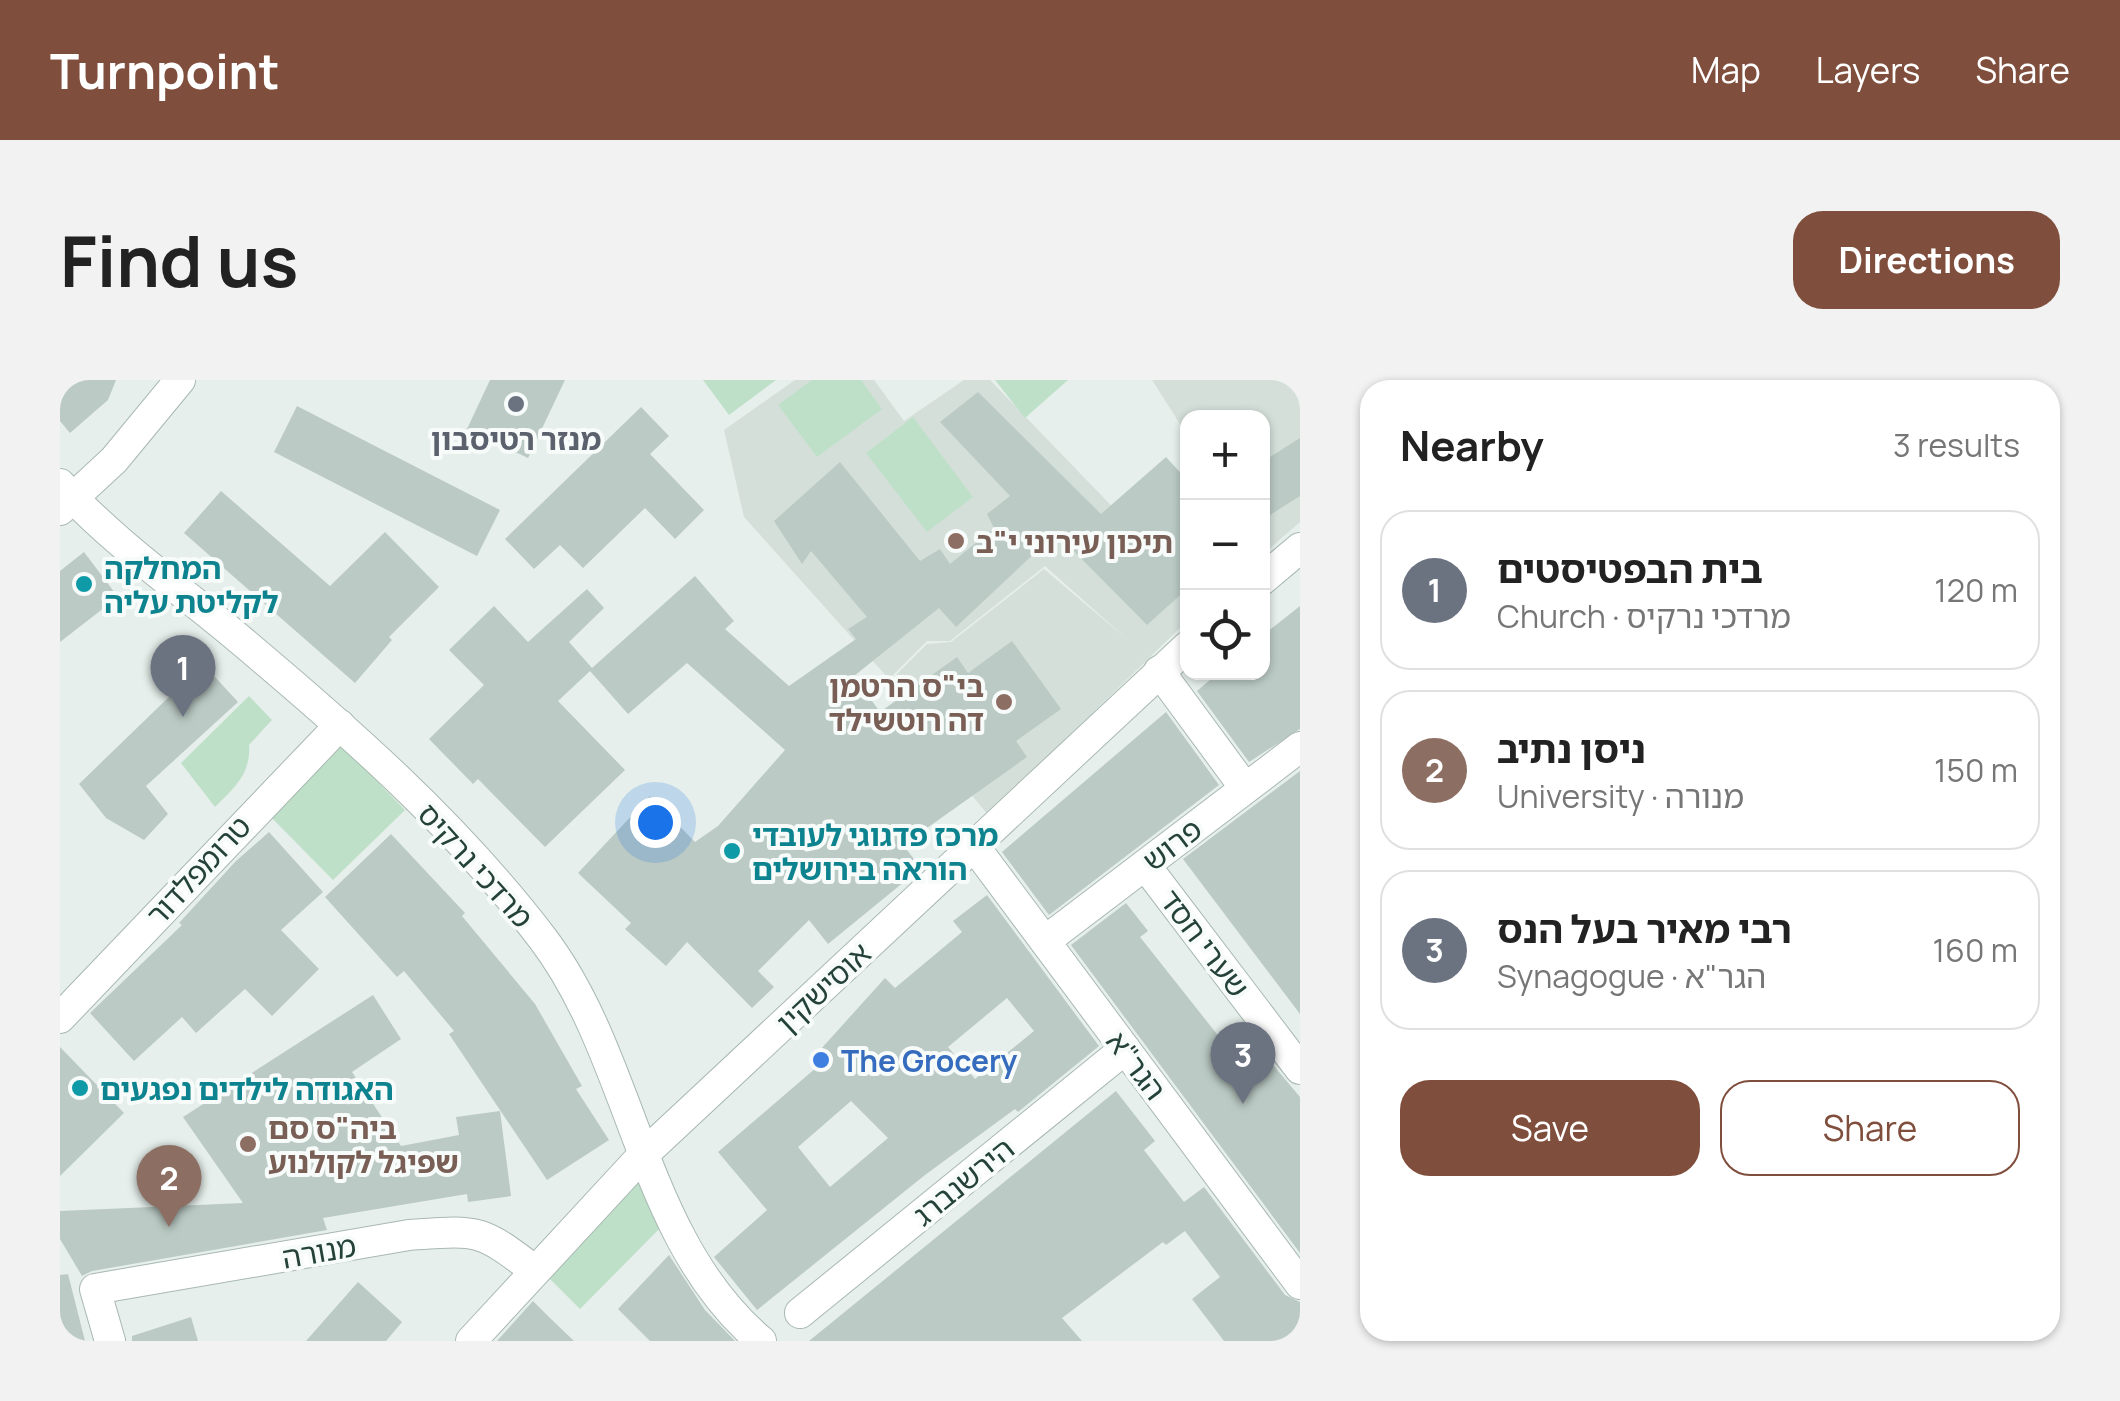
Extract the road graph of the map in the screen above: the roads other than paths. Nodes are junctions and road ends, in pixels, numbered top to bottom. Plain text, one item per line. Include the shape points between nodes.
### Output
1 (155, 380) edge
2 (180, 380) edge
3 (63, 493) edge
4 (1300, 548) edge
5 (1270, 573) edge
6 (1180, 653) edge
7 (1159, 671) junction
8 (340, 725) junction
9 (1300, 747) edge
10 (1245, 788) junction
11 (974, 846) junction
12 (1145, 865) junction
13 (1045, 941) junction
14 (60, 1018) edge
15 (1125, 1050) junction
16 (1300, 1069) edge
17 (643, 1154) junction
18 (534, 1270) junction
19 (1300, 1284) edge
20 (800, 1314) dead end
21 (110, 1341) edge
22 (472, 1341) edge
23 (761, 1341) edge

1 - 3 street
2 - 3 street via 114,460
3 - 8 street, מרדכי נרקיס
4 - 5 street
6 - 7 street, אוסישקין
7 - 10 street
7 - 11 street, אוסישקין
8 - 14 street, טרומפלדור
8 - 17 street, מרדכי נרקיס via 444,826 546,942 597,1036
9 - 10 street, פרוש
10 - 12 street, פרוש
11 - 13 street, הגר"א
11 - 17 street, אוסישקין
12 - 13 street, פרוש
12 - 16 street, שערי חסד
13 - 15 street, הגר"א
15 - 19 street, הגר"א
15 - 20 street, הירשנברג
17 - 18 street, אוסישקין
17 - 23 street, מרדכי נרקיס via 714,1292
18 - 21 street, מנורה via 490,1236 461,1232 95,1289
18 - 22 street, אוסישקין

